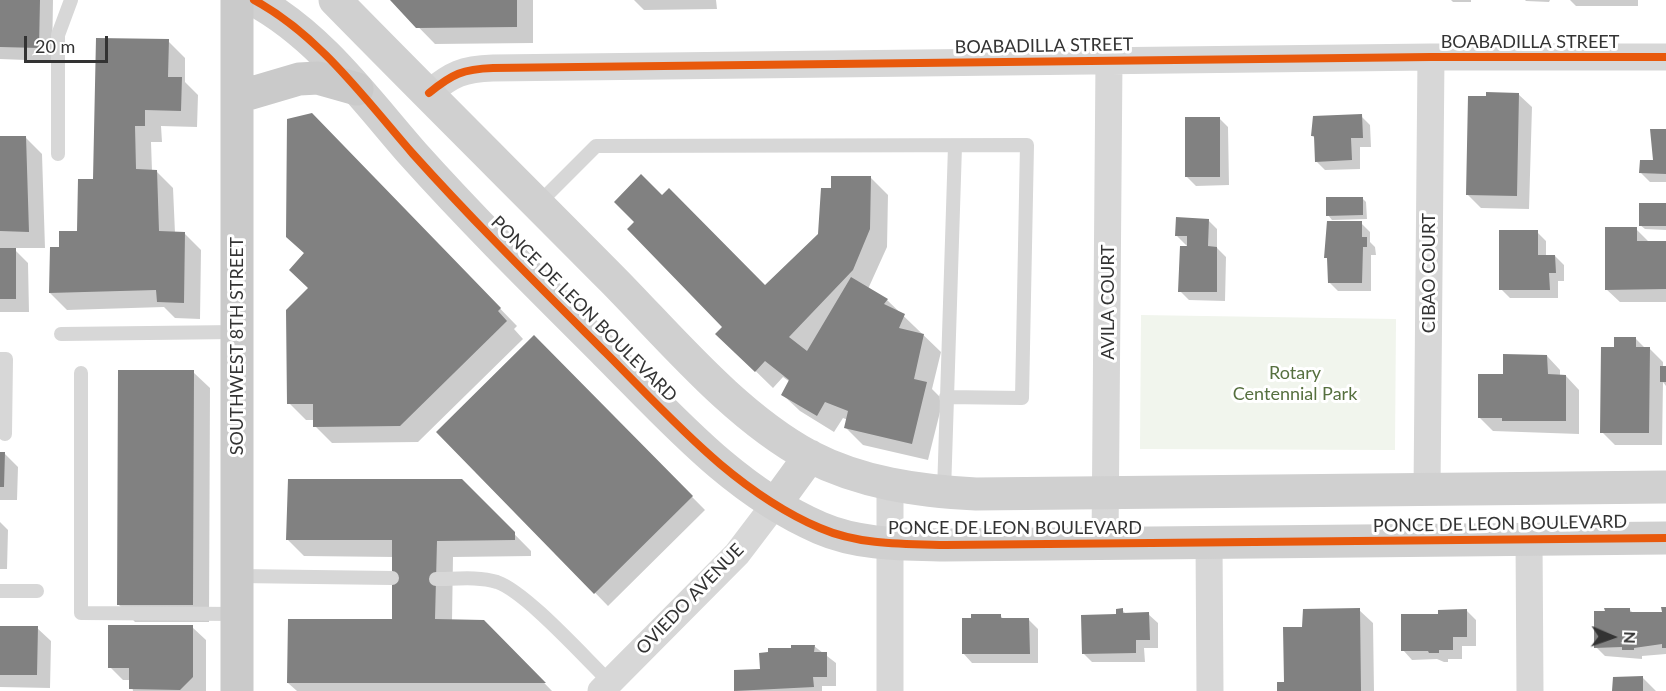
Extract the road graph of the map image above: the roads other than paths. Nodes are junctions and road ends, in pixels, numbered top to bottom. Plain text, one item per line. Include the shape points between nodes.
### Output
1 (71, 0) edge
2 (237, 0) edge
3 (254, 0) edge
4 (335, 0) edge
5 (1431, 57) junction
6 (1666, 57) edge
7 (1109, 60) junction
8 (357, 89) junction
9 (429, 93) junction
10 (238, 98) junction
11 (955, 146) junction
12 (57, 154) dead end
13 (538, 204) junction
14 (236, 332) junction
15 (61, 334) dead end
16 (0, 359) edge
17 (81, 373) dead end
18 (946, 397) junction
19 (5, 434) dead end
20 (810, 456) junction
21 (890, 484) junction
22 (1529, 487) junction
23 (1666, 487) edge
24 (1427, 489) junction
25 (1209, 490) junction
26 (944, 492) junction
27 (1107, 492) junction
28 (775, 504) junction
29 (1666, 537) edge
30 (1529, 539) junction
31 (1425, 540) junction
32 (1209, 542) junction
33 (1105, 543) junction
34 (890, 544) junction
35 (238, 576) junction
36 (392, 578) dead end
37 (436, 579) dead end
38 (0, 591) edge
39 (37, 591) dead end
40 (238, 614) junction
41 (605, 686) edge
42 (237, 691) edge
43 (890, 691) edge
44 (1210, 691) edge
45 (1530, 691) edge

1 - 12 lane via 58,35
2 - 10 main road, SOUTHWEST 8TH STREET
3 - 8 street, PONCE DE LEON BOULEVARD via 283,16
4 - 9 street, PONCE DE LEON BOULEVARD
5 - 6 street, BOABADILLA STREET
5 - 7 street, BOABADILLA STREET
5 - 24 street, CIBAO COURT
7 - 9 street, BOABADILLA STREET via 472,69 449,76
7 - 27 street, AVILA COURT
8 - 10 main road via 318,78
8 - 28 street, PONCE DE LEON BOULEVARD via 443,187 661,408 714,459
9 - 13 street, PONCE DE LEON BOULEVARD
10 - 14 main road, SOUTHWEST 8TH STREET
11 - 13 lane via 596,146
11 - 18 lane
11 - 18 lane via 1027,145 1022,398
13 - 20 street, PONCE DE LEON BOULEVARD via 751,416
14 - 15 lane
14 - 35 main road, SOUTHWEST 8TH STREET
16 - 19 lane via 6,359
17 - 40 lane via 81,613
18 - 26 lane
20 - 21 street, PONCE DE LEON BOULEVARD
20 - 28 street
21 - 26 street, PONCE DE LEON BOULEVARD
21 - 34 street
22 - 23 street, PONCE DE LEON BOULEVARD
22 - 24 street, PONCE DE LEON BOULEVARD
22 - 30 street
24 - 25 street, PONCE DE LEON BOULEVARD
24 - 31 street
25 - 27 street, PONCE DE LEON BOULEVARD
25 - 32 street
26 - 27 street, PONCE DE LEON BOULEVARD
27 - 33 street, AVILA COURT
28 - 34 street, PONCE DE LEON BOULEVARD via 820,529
28 - 41 street, OVIEDO AVENUE via 737,554
29 - 30 street, PONCE DE LEON BOULEVARD
30 - 31 street, PONCE DE LEON BOULEVARD
30 - 45 street
31 - 32 street, PONCE DE LEON BOULEVARD
32 - 33 street, PONCE DE LEON BOULEVARD
32 - 44 street
33 - 34 street, PONCE DE LEON BOULEVARD
34 - 43 street
35 - 36 lane
35 - 40 main road, SOUTHWEST 8TH STREET
37 - 41 lane via 481,579 497,582 517,593
38 - 39 lane
40 - 42 main road, SOUTHWEST 8TH STREET

